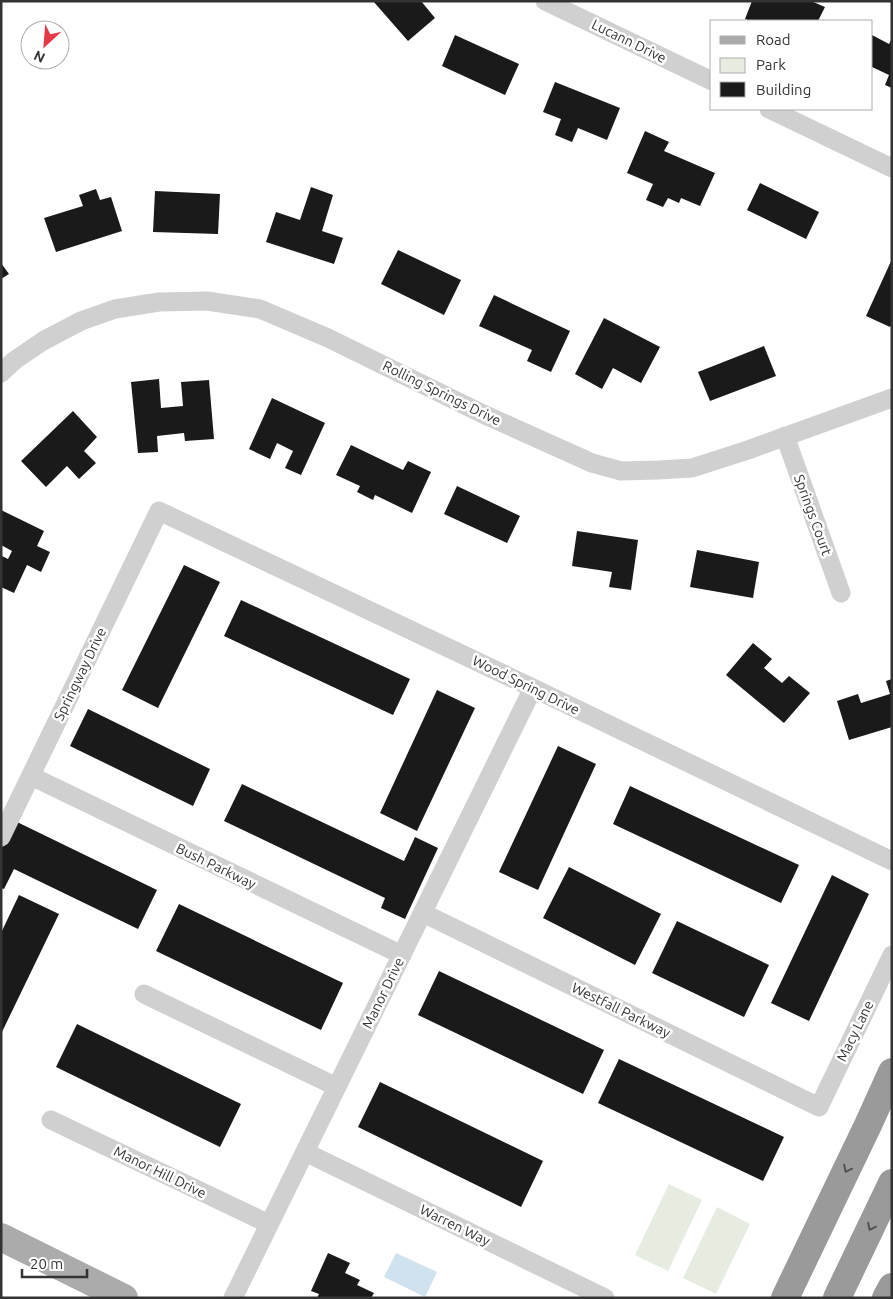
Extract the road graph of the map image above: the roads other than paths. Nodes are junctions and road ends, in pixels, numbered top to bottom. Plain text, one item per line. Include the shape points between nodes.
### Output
1 (545, 1) edge
2 (710, 80) edge
3 (771, 110) edge
4 (892, 168) edge
5 (1, 373) edge
6 (892, 398) edge
7 (785, 436) junction
8 (159, 511) joint
9 (841, 593) dead end
10 (533, 688) junction
11 (31, 776) junction
12 (1, 837) edge
13 (892, 861) edge
14 (423, 913) junction
15 (402, 955) junction
16 (892, 955) edge
17 (144, 994) dead end
18 (892, 1072) edge
19 (337, 1087) junction
20 (819, 1107) joint
21 (51, 1120) dead end
22 (305, 1152) junction
23 (892, 1183) edge
24 (269, 1224) junction
25 (1, 1237) edge
26 (892, 1286) edge
27 (124, 1298) edge
28 (233, 1298) edge
29 (605, 1298) edge
30 (785, 1298) edge
31 (837, 1298) edge
32 (886, 1298) edge

1 - 2 street, Lucann Drive
3 - 4 street
5 - 7 street, Rolling Springs Drive via 43,342 81,321 115,309 159,302 207,301 260,309 592,463 621,471 692,468
6 - 7 street, Rolling Springs Drive
7 - 9 street, Springs Court
8 - 10 street, Wood Spring Drive
8 - 11 street, Springway Drive
10 - 13 street, Wood Spring Drive
10 - 14 street, Manor Drive
11 - 12 street, Springway Drive
11 - 15 street, Bush Parkway
14 - 15 street, Manor Drive
14 - 20 street, Westfall Parkway
15 - 19 street, Manor Drive
16 - 20 street, Macy Lane
17 - 19 street
18 -> 30 highway
19 - 22 street, Manor Drive
21 - 24 street, Manor Hill Drive
22 - 24 street, Manor Drive
22 - 29 street, Warren Way
23 -> 31 highway
24 - 28 street, Manor Drive
25 - 27 main road
26 - 32 highway

